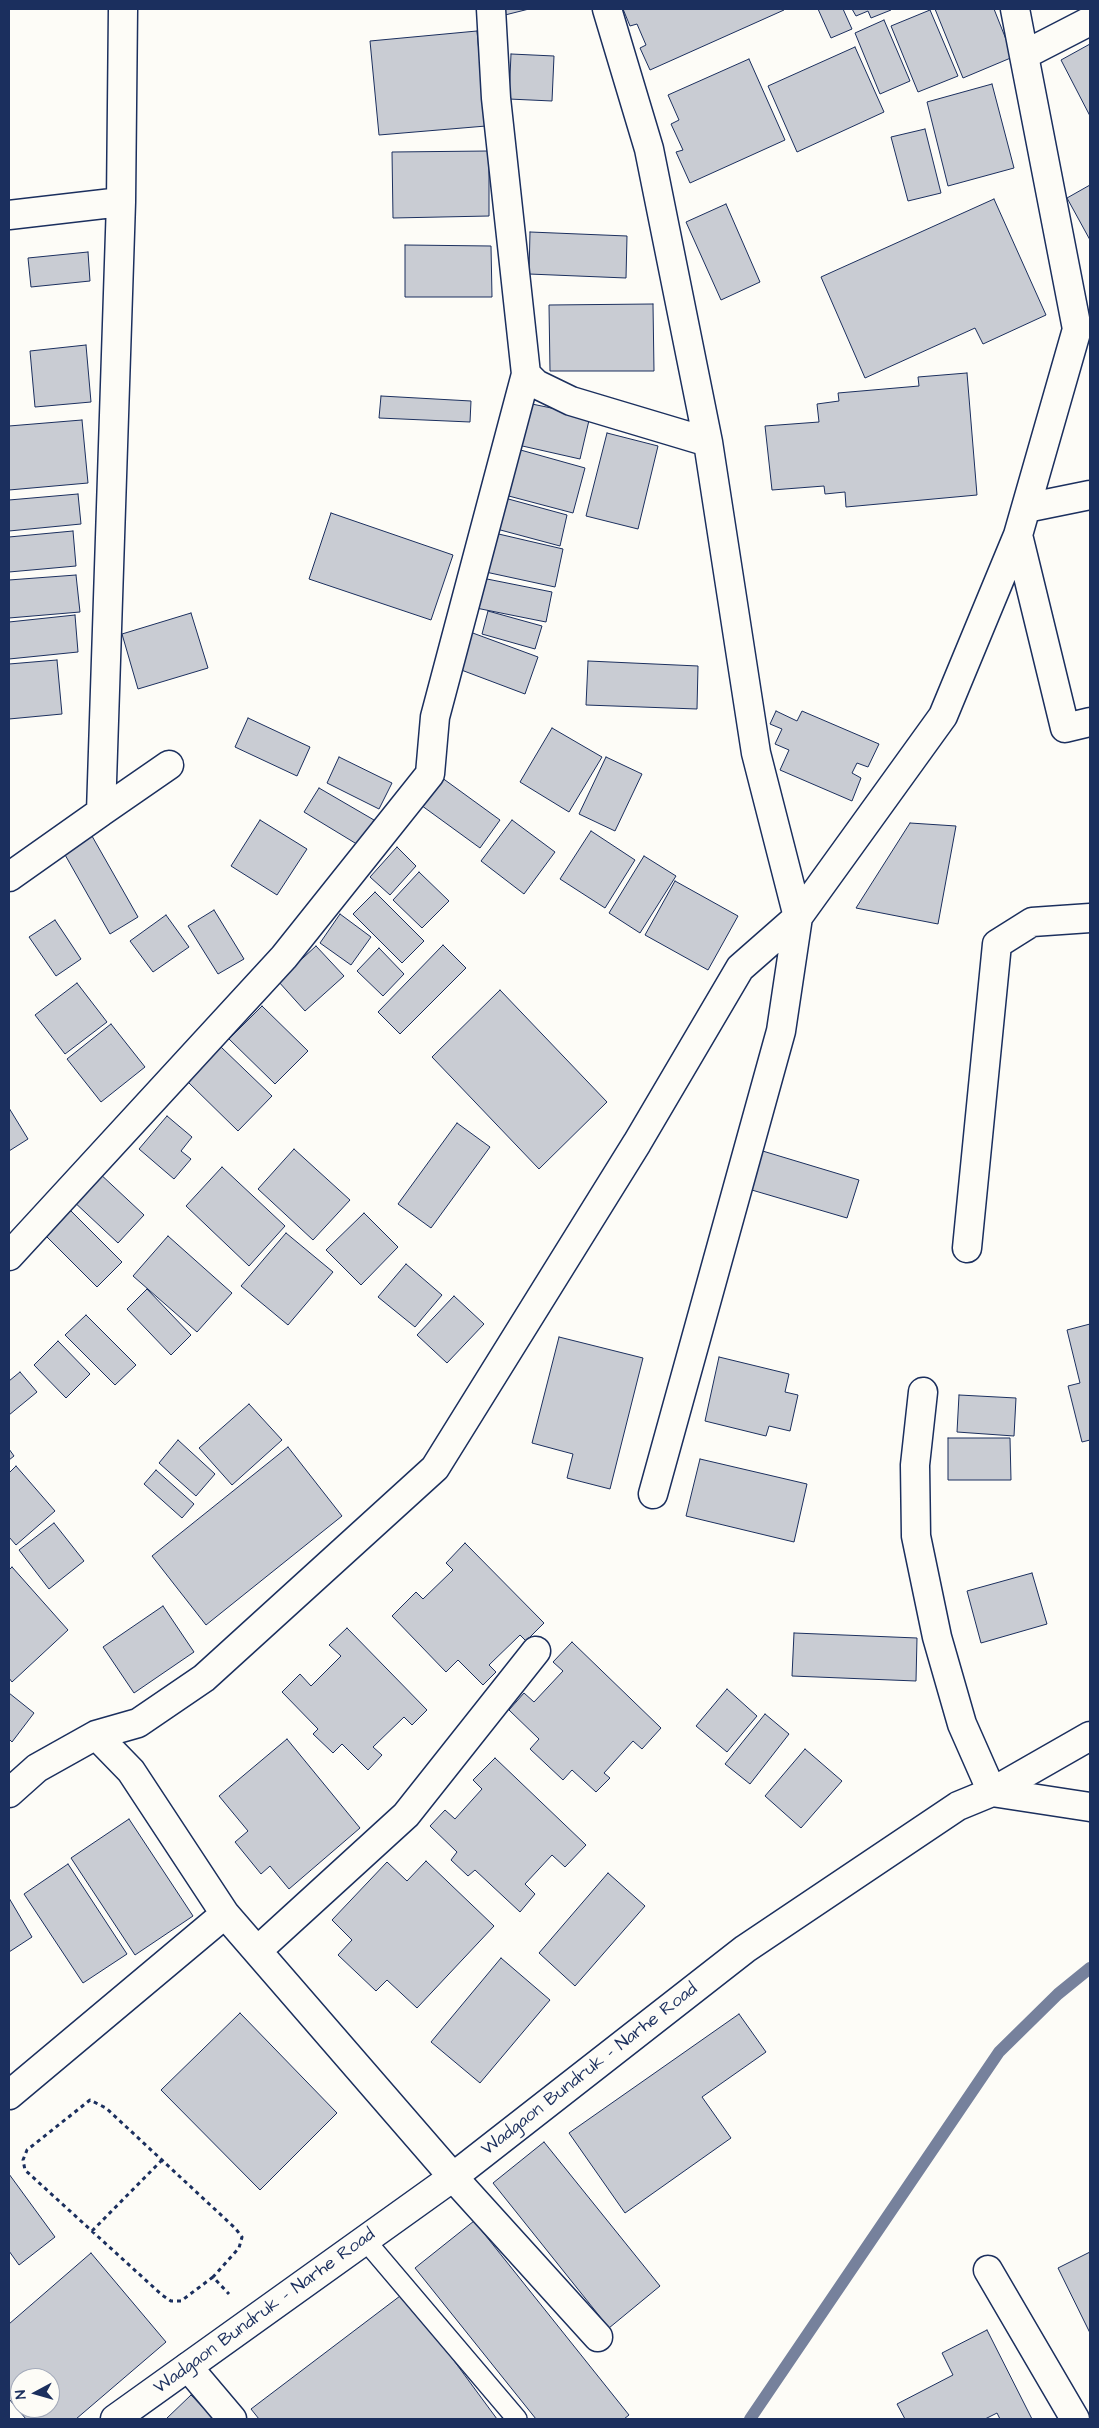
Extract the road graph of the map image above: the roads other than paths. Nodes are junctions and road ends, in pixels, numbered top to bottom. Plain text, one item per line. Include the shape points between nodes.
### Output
1 (122, 9) edge
2 (491, 9) edge
3 (607, 9) edge
4 (1015, 9) edge
5 (1090, 21) edge
6 (1024, 55) junction
7 (121, 202) junction
8 (9, 215) edge
9 (1084, 326) edge
10 (526, 374) junction
11 (708, 442) junction
12 (1090, 495) edge
13 (1026, 508) junction
14 (1018, 536) junction
15 (1090, 722) edge
16 (169, 765) dead end
17 (101, 812) junction
18 (9, 877) edge
19 (798, 917) junction
20 (1090, 918) edge
21 (967, 1248) dead end
22 (9, 1256) edge
23 (923, 1392) dead end
24 (653, 1494) dead end
25 (536, 1651) dead end
26 (96, 1735) junction
27 (1090, 1736) edge
28 (992, 1792) junction
29 (9, 1793) edge
30 (1090, 1807) edge
31 (225, 1914) junction
32 (257, 1951) junction
33 (9, 2095) edge
34 (453, 2177) junction
35 (365, 2240) junction
36 (988, 2270) dead end
37 (598, 2337) dead end
38 (188, 2367) junction
39 (115, 2419) edge
40 (232, 2419) edge
41 (517, 2419) edge
42 (1075, 2419) edge

1 - 7 street
2 - 10 street via 496,98
3 - 11 street via 649,149
4 - 6 street
5 - 6 street
6 - 9 street
7 - 8 street
7 - 17 street
9 - 13 street
10 - 11 street via 536,384 571,401
10 - 22 street via 435,717 430,774 284,957
11 - 19 street via 756,753
12 - 13 street
13 - 14 street
14 - 15 street via 1065,728
14 - 19 street via 943,716
16 - 17 street
17 - 18 street
19 - 24 street via 781,1031
19 - 26 street via 740,968 637,1143 435,1468 204,1678 138,1723
20 - 21 street via 1032,922 997,944
23 - 28 street via 915,1465 916,1536 937,1637 962,1724
25 - 32 street via 406,1815
26 - 29 street via 37,1768
26 - 31 street via 130,1771
27 - 28 street, Wadgaon Bundruk - Narhe Road
28 - 30 street
28 - 34 street, Wadgaon Bundruk - Narhe Road via 958,1806 744,1949
31 - 32 street
31 - 33 street
32 - 34 street
34 - 35 street, Wadgaon Bundruk - Narhe Road
34 - 37 street
35 - 38 street, Wadgaon Bundruk - Narhe Road
35 - 41 lane
36 - 42 street
38 - 39 street, Wadgaon Bundruk - Narhe Road
38 - 40 street

